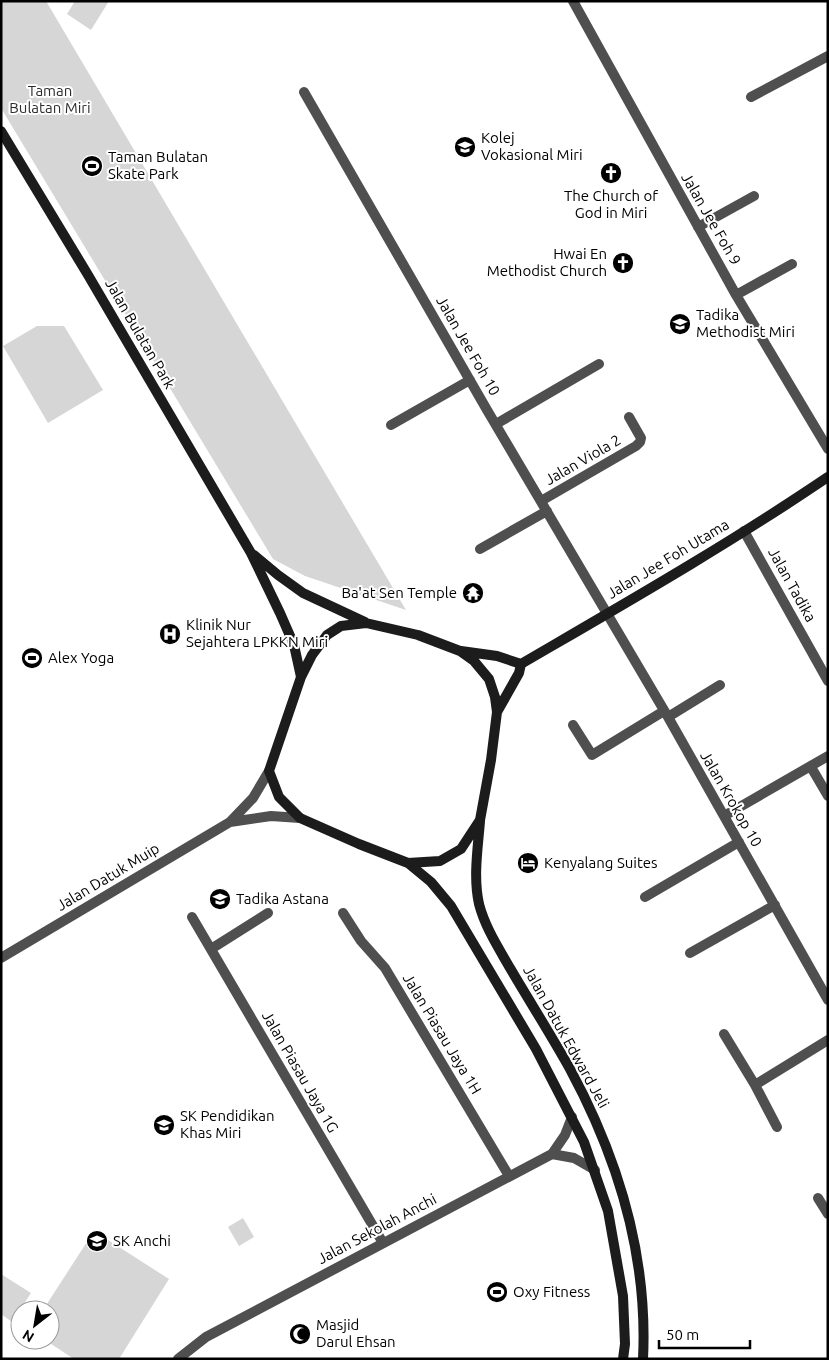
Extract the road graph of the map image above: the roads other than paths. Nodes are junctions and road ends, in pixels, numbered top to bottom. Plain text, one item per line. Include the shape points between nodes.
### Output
1 (573, 1) edge
2 (828, 56) edge
3 (304, 92) dead end
4 (751, 97) dead end
5 (1, 131) edge
6 (754, 196) dead end
7 (698, 227) junction
8 (792, 264) dead end
9 (736, 295) junction
10 (599, 364) dead end
11 (470, 380) junction
12 (629, 417) dead end
13 (496, 424) junction
14 (391, 425) dead end
15 (828, 449) edge
16 (828, 477) edge
17 (541, 501) junction
18 (547, 511) junction
19 (744, 531) junction
20 (480, 549) dead end
21 (252, 553) junction
22 (607, 614) junction
23 (366, 622) junction
24 (460, 651) junction
25 (521, 664) junction
26 (301, 677) junction
27 (828, 681) edge
28 (720, 685) dead end
29 (497, 712) junction
30 (666, 714) junction
31 (573, 724) dead end
32 (828, 756) edge
33 (811, 767) junction
34 (269, 771) junction
35 (828, 796) edge
36 (724, 816) junction
37 (300, 818) junction
38 (480, 820) junction
39 (230, 822) junction
40 (739, 842) junction
41 (408, 864) junction
42 (645, 897) dead end
43 (775, 906) junction
44 (268, 912) dead end
45 (343, 913) dead end
46 (192, 917) dead end
47 (211, 949) junction
48 (690, 953) dead end
49 (1, 958) edge
50 (828, 1000) edge
51 (724, 1034) dead end
52 (828, 1040) edge
53 (755, 1085) junction
54 (572, 1117) junction
55 (777, 1127) dead end
56 (552, 1154) junction
57 (595, 1170) junction
58 (509, 1176) junction
59 (818, 1198) dead end
60 (828, 1214) edge
61 (383, 1243) junction
62 (178, 1359) edge
63 (623, 1359) edge
64 (644, 1359) edge

1 - 7 street, Jalan Jee Foh 9
2 - 4 street
3 - 11 street, Jalan Jee Foh 10
5 - 21 street, Jalan Bulatan Park
6 - 7 street
7 - 9 street, Jalan Jee Foh 9
8 - 9 street
9 - 15 street, Jalan Jee Foh 9
10 - 13 street
11 - 13 street, Jalan Jee Foh 10
11 - 14 street
12 - 17 street, Jalan Viola 2 via 641,438 636,446
13 - 17 street, Jalan Jee Foh 10
16 - 19 street, Jalan Jee Foh Utama
17 - 18 street, Jalan Jee Foh 10
18 - 20 street
18 - 22 street, Jalan Jee Foh 10
19 - 22 street, Jalan Jee Foh Utama
19 - 27 street, Jalan Tadika
21 - 23 street via 303,593
21 - 26 street via 294,645
22 - 25 street, Jalan Jee Foh Utama
22 - 30 street, Jalan Krokop 10
23 - 24 street via 418,635
23 - 26 street via 341,626 327,635
24 - 25 street via 497,656
24 - 29 street via 474,661 489,679
25 - 29 street
26 - 34 street
28 - 30 street
29 - 38 street
30 - 31 street via 592,755
30 - 36 street, Jalan Krokop 10
32 - 33 street
33 - 35 street
33 - 36 street
34 - 37 street via 280,797
34 - 39 street via 253,798
36 - 40 street, Jalan Krokop 10
37 - 39 street via 271,816
37 - 41 street
38 - 41 street via 462,849 440,861
38 - 64 street, Jalan Datuk Edward Jeli via 476,878 479,903 489,931 570,1070 604,1139 630,1222 640,1274 645,1327
39 - 49 street, Jalan Datuk Muip
40 - 42 street
40 - 43 street, Jalan Krokop 10
41 - 54 street via 431,882 451,906 536,1049
43 - 48 street
43 - 50 street, Jalan Krokop 10
44 - 47 street
45 - 58 street, Jalan Piasau Jaya 1H via 361,941 386,968
46 - 47 street, Jalan Piasau Jaya 1G
47 - 61 street, Jalan Piasau Jaya 1G
51 - 53 street
52 - 53 street
53 - 55 street
54 - 56 street
54 - 57 street
56 - 57 street via 574,1158
56 - 58 street, Jalan Sekolah Anchi
57 - 63 street via 608,1211 624,1296
58 - 61 street, Jalan Sekolah Anchi
59 - 60 street
61 - 62 street, Jalan Sekolah Anchi via 206,1337

